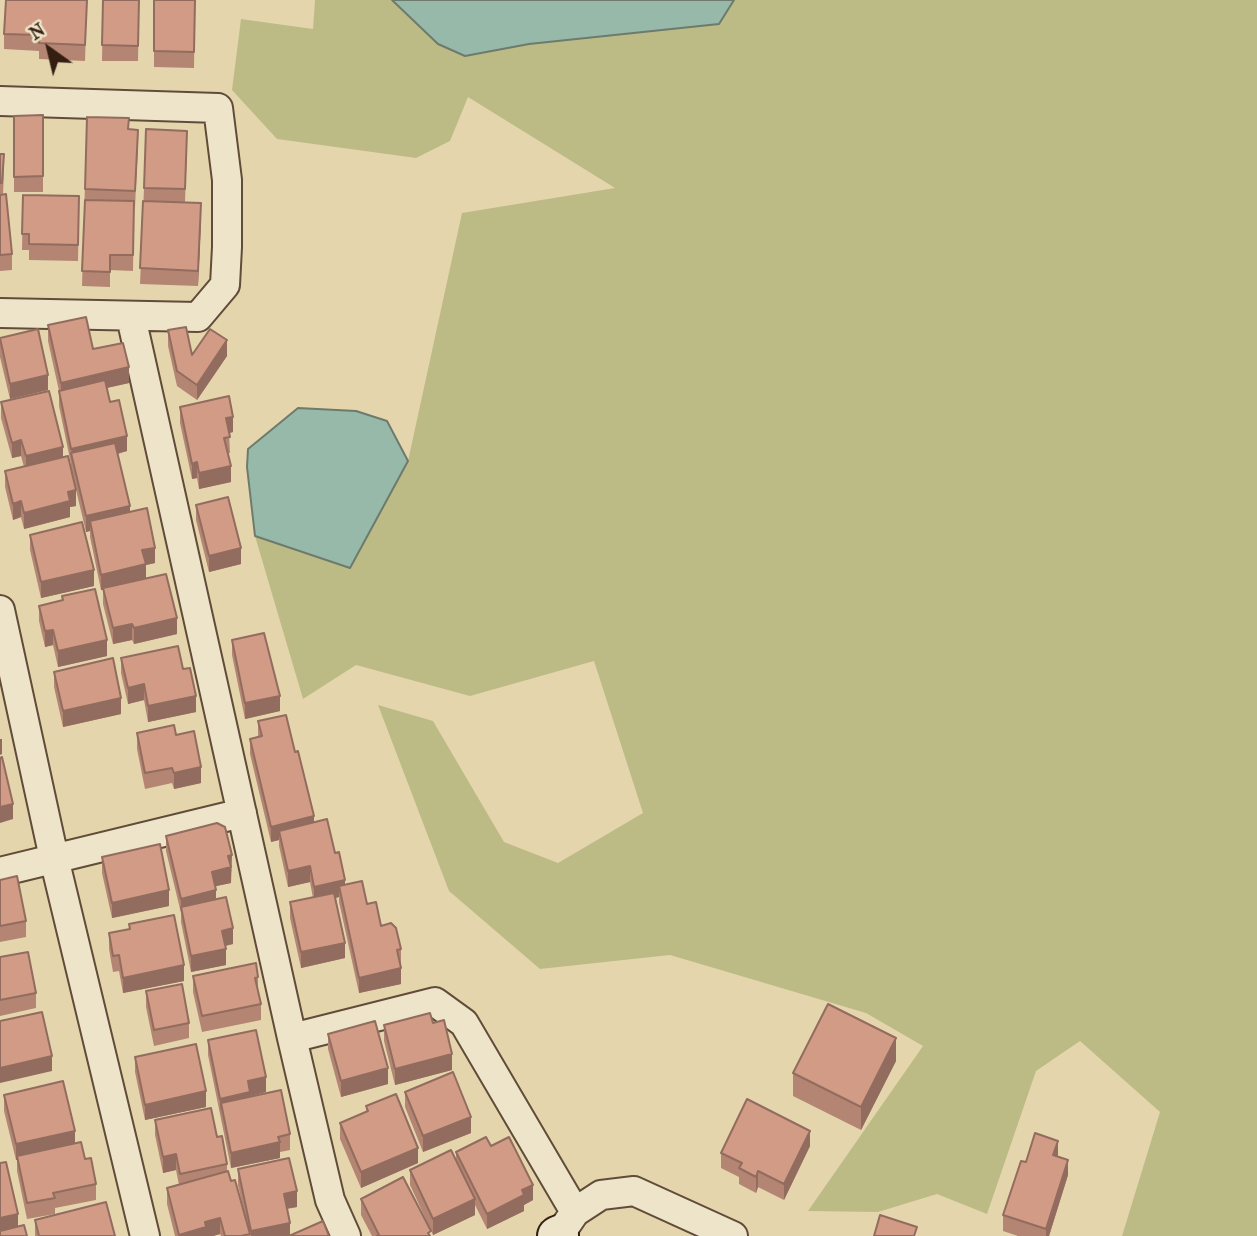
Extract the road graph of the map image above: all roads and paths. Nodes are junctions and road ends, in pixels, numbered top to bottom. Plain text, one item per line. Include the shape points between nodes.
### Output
1 (0, 101) edge
2 (0, 313) edge
3 (131, 317) junction
4 (0, 610) edge
5 (242, 813) junction
6 (54, 858) junction
7 (0, 872) edge
8 (292, 1038) junction
9 (562, 1230) edge
10 (145, 1236) edge
11 (346, 1236) edge
12 (733, 1236) edge

1 - 3 street via 218,108 228,180 225,285 198,317
2 - 3 street
3 - 5 street
4 - 6 street
5 - 6 street
5 - 8 street
6 - 7 street
6 - 10 street
8 - 9 street via 435,1002 464,1023
8 - 11 street via 330,1200
9 - 12 street via 601,1195 634,1191

